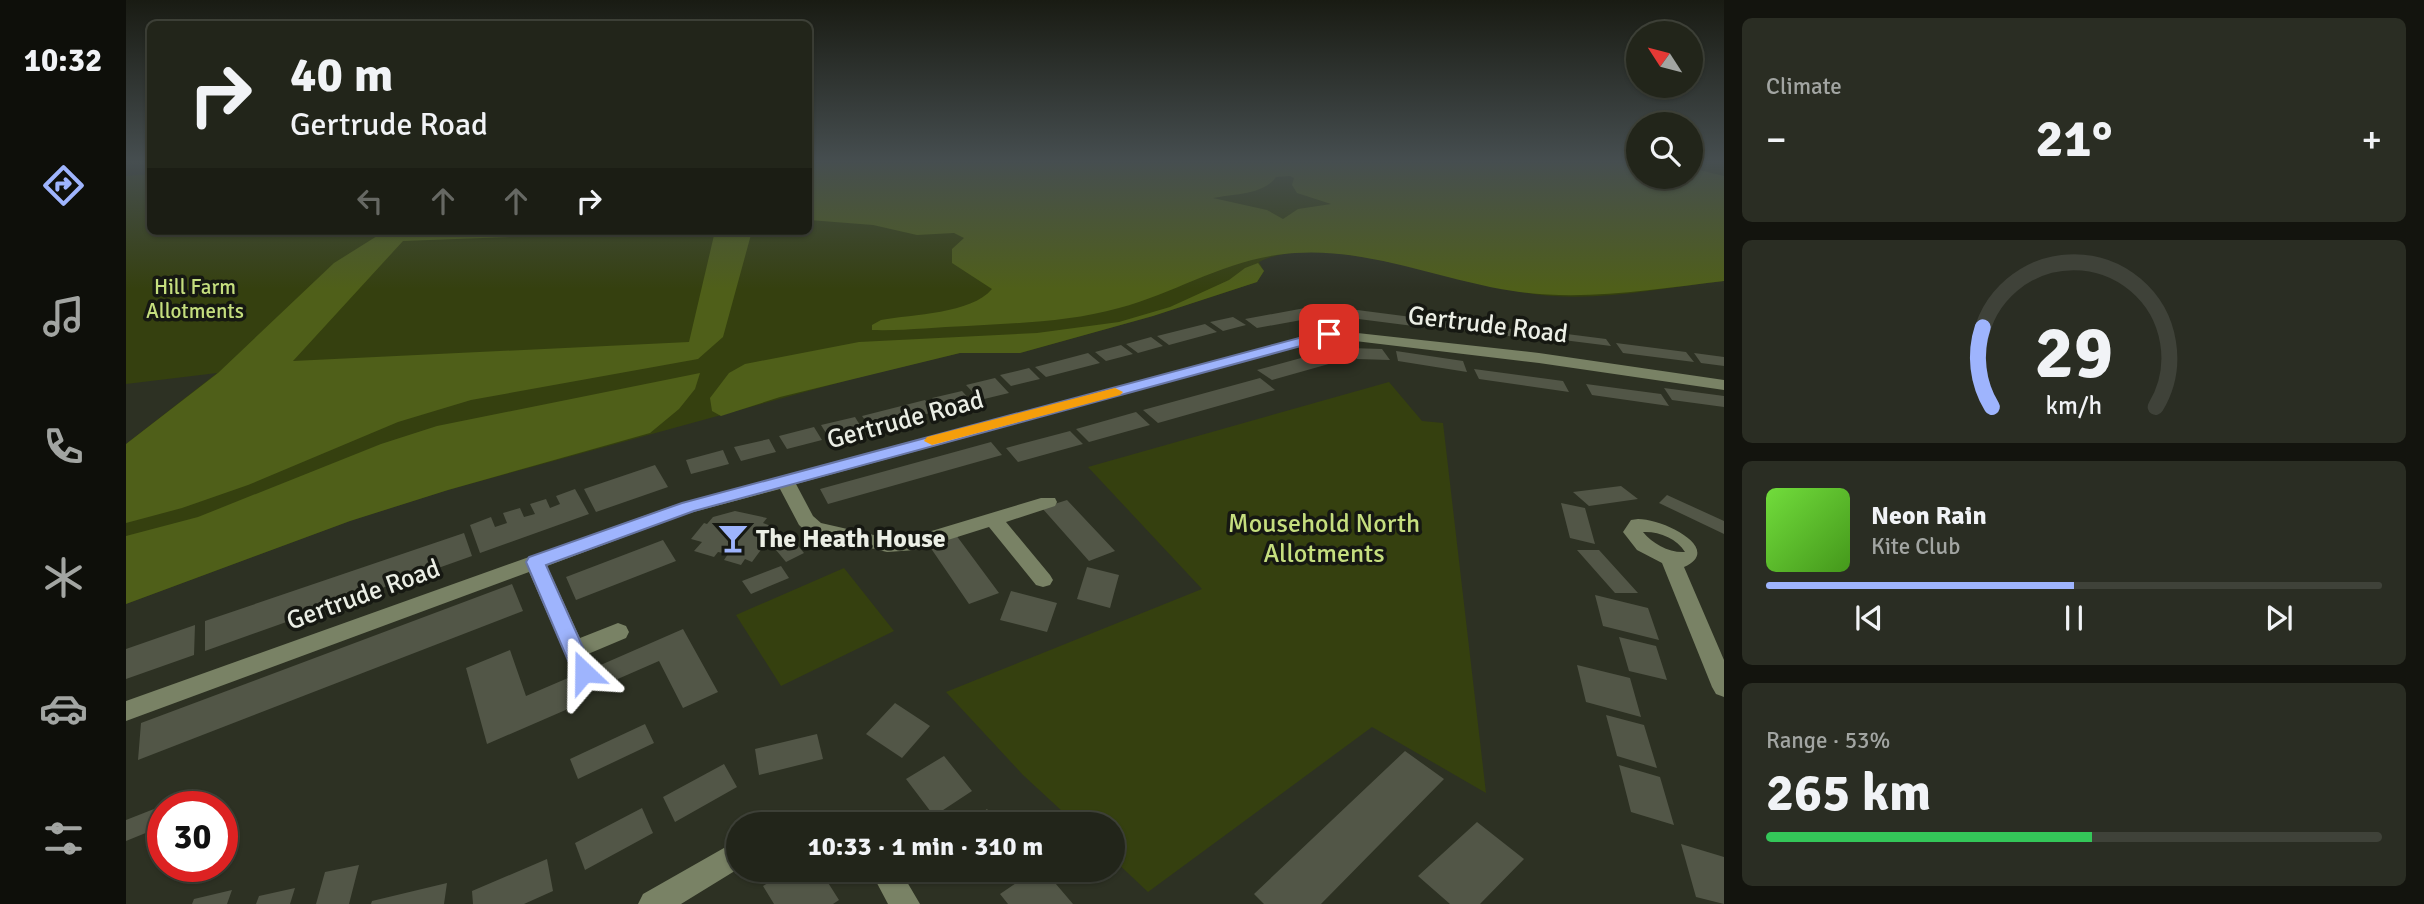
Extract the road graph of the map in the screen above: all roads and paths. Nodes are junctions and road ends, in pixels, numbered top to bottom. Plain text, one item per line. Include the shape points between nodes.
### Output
1 (1724, 385) edge
2 (784, 480) junction
3 (1048, 502) dead end
4 (993, 519) junction
5 (1670, 558) dead end
6 (535, 562) junction
7 (1043, 580) dead end
8 (618, 632) dead end
9 (575, 650) junction
10 (584, 672) dead end
11 (1724, 687) edge
12 (126, 711) edge
13 (726, 861) edge
14 (891, 882) edge
15 (653, 904) edge
16 (905, 904) edge

1 - 2 street, Gertrude Road via 1329,334
2 - 4 street via 815,528 887,545 916,543
2 - 6 street, Gertrude Road via 679,510
3 - 4 street
4 - 7 street
5 - 11 street
6 - 9 street
6 - 12 street, Gertrude Road
8 - 9 street
9 - 10 street
13 - 15 street
14 - 16 street

